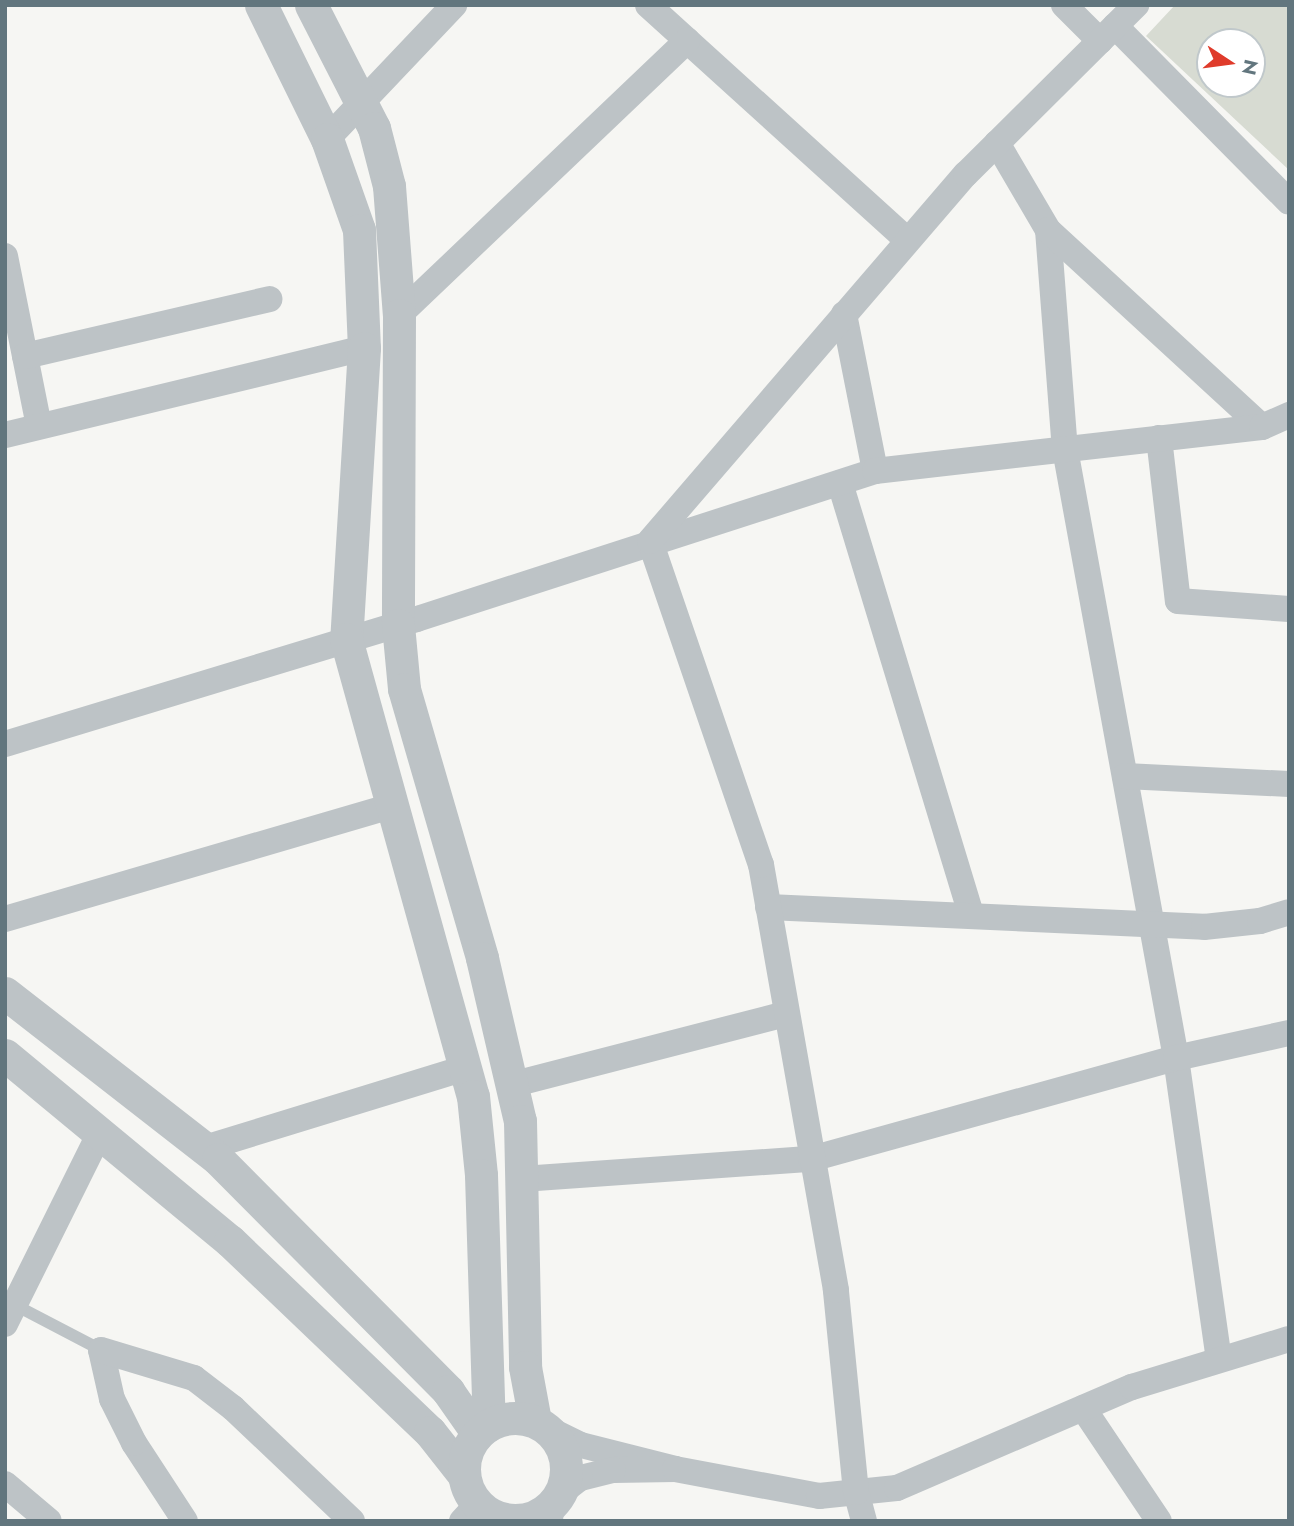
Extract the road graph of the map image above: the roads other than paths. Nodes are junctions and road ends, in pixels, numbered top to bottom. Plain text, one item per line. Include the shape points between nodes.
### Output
1 (261, 5) edge
2 (311, 5) edge
3 (454, 5) edge
4 (648, 5) edge
5 (1064, 5) edge
6 (1136, 5) edge
7 (1107, 33) junction
8 (688, 41) junction
9 (362, 102) junction
10 (327, 139) junction
11 (997, 143) junction
12 (1289, 202) edge
13 (1048, 230) junction
14 (907, 240) junction
15 (5, 256) edge
16 (270, 299) dead end
17 (844, 314) junction
18 (399, 315) junction
19 (365, 348) junction
20 (25, 356) junction
21 (1289, 415) edge
22 (39, 426) junction
23 (1262, 427) junction
24 (5, 435) edge
25 (1159, 439) junction
26 (1065, 449) junction
27 (875, 471) junction
28 (840, 483) junction
29 (650, 541) junction
30 (1289, 609) edge
31 (398, 625) junction
32 (346, 639) junction
33 (5, 744) edge
34 (1125, 776) junction
35 (1289, 785) edge
36 (392, 806) junction
37 (768, 907) junction
38 (1289, 912) edge
39 (971, 915) junction
40 (5, 919) edge
41 (1152, 922) junction
42 (5, 993) edge
43 (785, 1014) junction
44 (1289, 1033) edge
45 (5, 1055) edge
46 (1176, 1058) junction
47 (465, 1068) junction
48 (123, 1085) junction
49 (512, 1085) junction
50 (100, 1133) junction
51 (205, 1148) junction
52 (811, 1159) junction
53 (522, 1179) junction
54 (10, 1315) edge
55 (1287, 1343) edge
56 (101, 1350) junction
57 (1219, 1359) junction
58 (1083, 1408) junction
59 (543, 1426) junction
60 (483, 1430) junction
61 (676, 1469) junction
62 (5, 1484) edge
63 (856, 1492) junction
64 (478, 1507) edge
65 (554, 1507) edge
66 (49, 1521) edge
67 (185, 1521) edge
68 (352, 1521) edge
69 (864, 1521) edge
70 (1159, 1521) edge

1 - 10 street
2 - 9 street
3 - 9 street
4 - 8 street
5 - 7 street
6 - 7 street
7 - 11 street
7 - 12 street
8 - 14 street
8 - 18 street
9 - 10 street
9 - 18 street via 389,186
10 - 19 street via 359,230
11 - 13 street
11 - 14 street
13 - 23 street
13 - 26 street
14 - 17 street
15 - 20 street
16 - 20 street
17 - 27 street
17 - 29 street
18 - 31 street
19 - 22 street
19 - 32 street
20 - 22 street
21 - 23 street
22 - 24 street
23 - 25 street
25 - 26 street
25 - 30 street via 1178,601
26 - 27 street
26 - 34 street
27 - 28 street
28 - 29 street
28 - 39 street
29 - 31 street
29 - 37 street via 761,864
31 - 32 street
31 - 49 street via 404,689 482,958
32 - 33 street
32 - 36 street
34 - 35 street
34 - 41 street
36 - 40 street
36 - 47 street
37 - 39 street
37 - 43 street
38 - 41 street via 1260,921 1204,926
39 - 41 street
41 - 46 street
42 - 48 street
43 - 49 street
43 - 52 street
44 - 46 street
45 - 50 street
46 - 52 street
46 - 57 street
47 - 51 street
47 - 60 street via 473,1096 481,1175
48 - 50 street
48 - 51 street
49 - 53 street via 520,1121
50 - 54 street
50 - 64 street via 230,1241 430,1432
51 - 60 street
52 - 53 street
52 - 63 street via 836,1290
53 - 59 street via 525,1367
54 - 56 lane
55 - 57 street
56 - 67 street via 112,1399 134,1443
56 - 68 street via 194,1378 233,1408
57 - 58 street
58 - 63 street via 897,1488
58 - 70 street
59 - 60 street via 518,1417
59 - 61 street via 581,1445
59 - 65 street via 567,1462
60 - 64 street via 465,1457
61 - 63 street via 819,1496
61 - 65 street via 613,1470 580,1478
62 - 66 street
63 - 69 street
64 - 65 street via 522,1520

